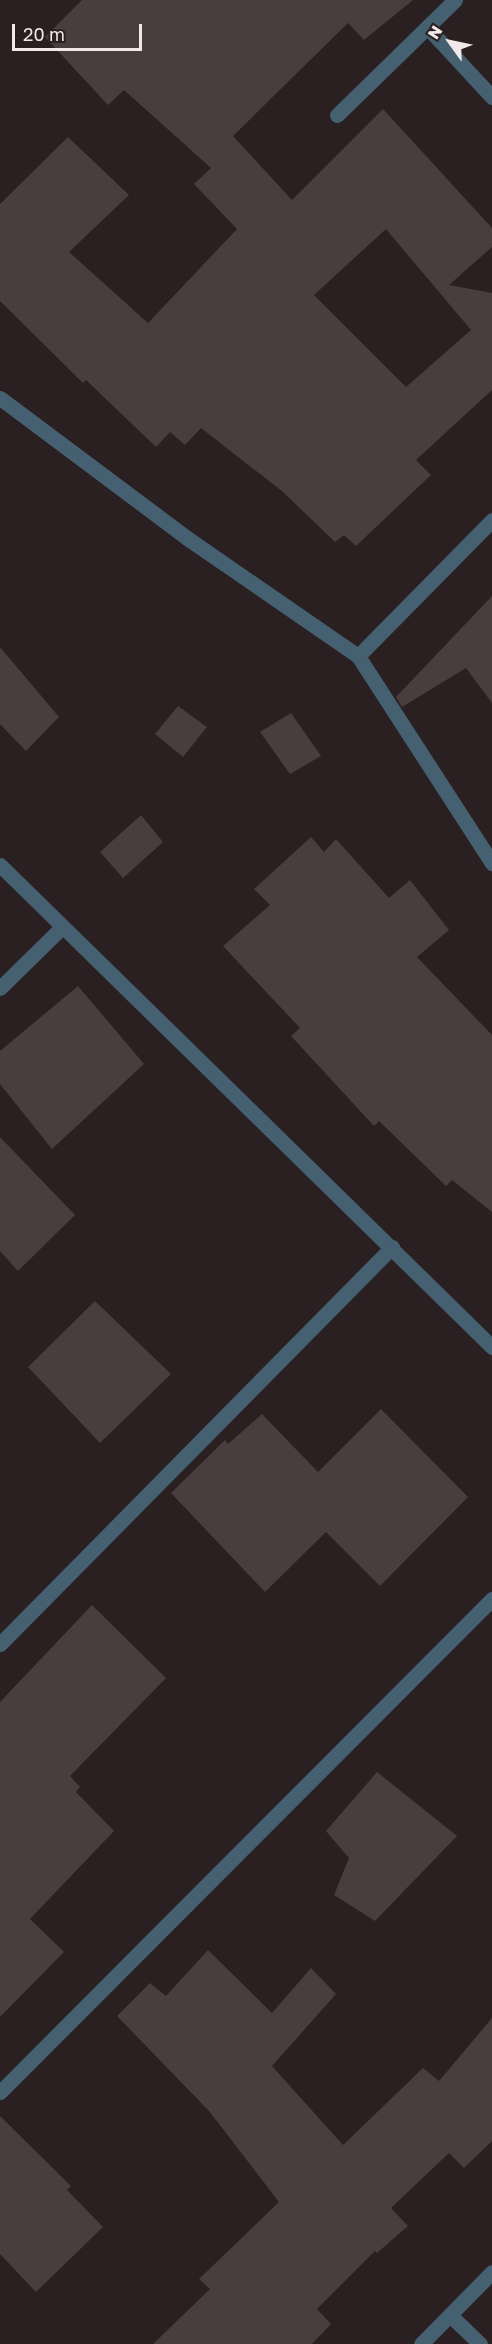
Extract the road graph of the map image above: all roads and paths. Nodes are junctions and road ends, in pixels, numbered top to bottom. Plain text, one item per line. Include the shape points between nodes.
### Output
1 (455, 0) edge
2 (427, 27) junction
3 (492, 97) edge
4 (337, 116) dead end
5 (0, 398) edge
6 (492, 520) edge
7 (358, 656) junction
8 (492, 863) edge
9 (0, 865) edge
10 (62, 927) junction
11 (0, 988) edge
12 (392, 1247) junction
13 (492, 1347) edge
14 (492, 1599) edge
15 (0, 1644) edge
16 (0, 2092) edge
17 (492, 2272) edge
18 (450, 2315) junction
19 (422, 2344) edge
20 (480, 2344) edge

1 - 2 street
2 - 3 street
2 - 4 street
5 - 7 street via 187,538
6 - 7 street
7 - 8 street
9 - 10 street
10 - 11 street
10 - 12 street
12 - 13 street
12 - 15 street
14 - 16 street
17 - 18 street
18 - 19 street
18 - 20 street

